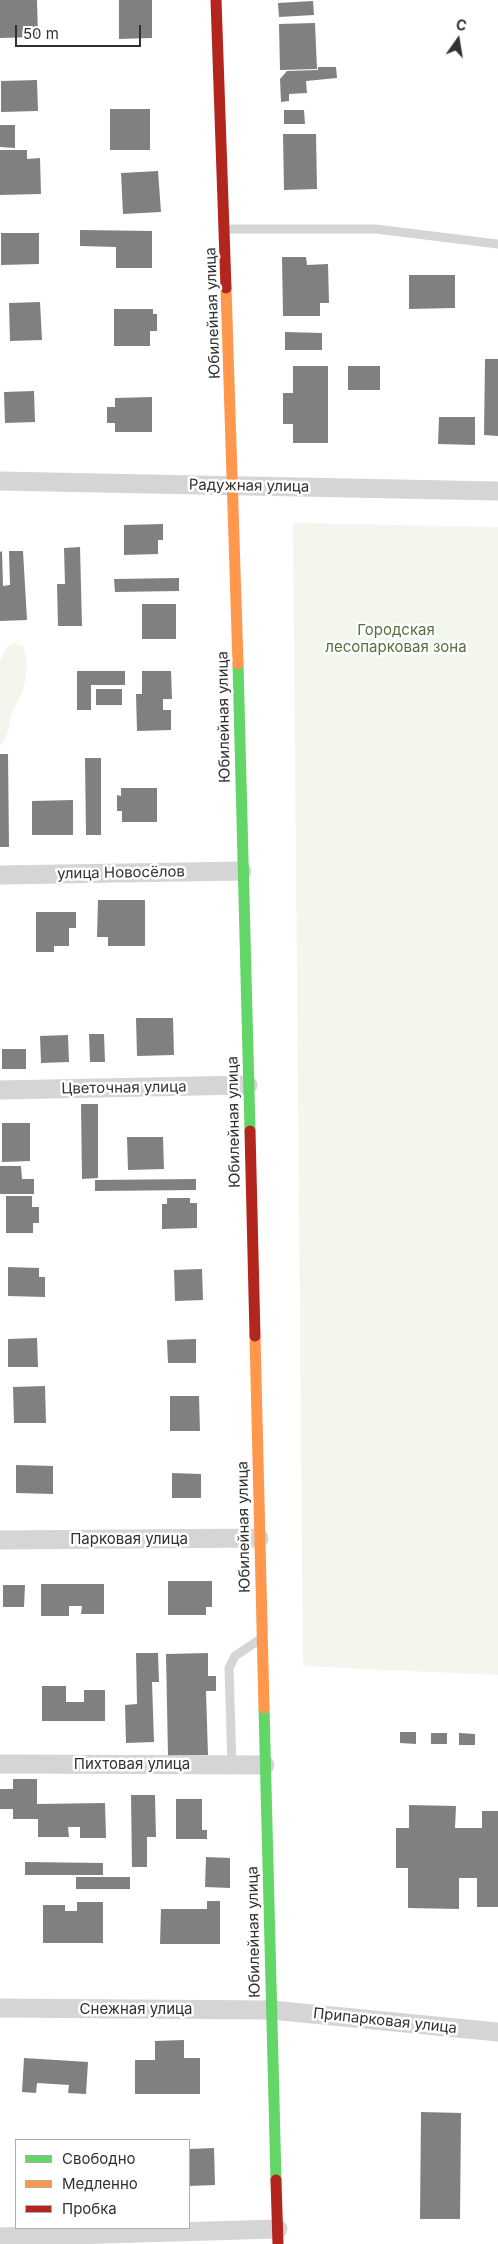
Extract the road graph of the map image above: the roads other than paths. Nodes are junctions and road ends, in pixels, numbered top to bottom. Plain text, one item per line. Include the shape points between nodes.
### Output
1 (216, 0) edge
2 (225, 229) junction
3 (498, 244) edge
4 (0, 481) edge
5 (233, 485) junction
6 (498, 491) edge
7 (242, 871) junction
8 (0, 875) edge
9 (248, 1085) junction
10 (0, 1090) edge
11 (259, 1538) junction
12 (0, 1540) edge
13 (262, 1638) junction
14 (0, 1764) edge
15 (232, 1765) junction
16 (265, 1765) junction
17 (0, 2008) edge
18 (271, 2010) junction
19 (498, 2032) edge
20 (0, 2237) edge
21 (278, 2237) edge

1 - 2 street, Юбилейная улица
2 - 3 lane via 376,229
2 - 5 street, Юбилейная улица
4 - 5 street, Радужная улица
5 - 6 street, Радужная улица
5 - 7 street, Юбилейная улица
7 - 8 street, улица Новосёлов
7 - 9 street, Юбилейная улица
9 - 10 street, Цветочная улица
9 - 11 street, Юбилейная улица
11 - 12 street, Парковая улица
11 - 13 street, Юбилейная улица
13 - 15 lane via 234,1656 229,1668
13 - 16 street, Юбилейная улица
14 - 15 street, Пихтовая улица
15 - 16 street, Пихтовая улица
16 - 18 street, Юбилейная улица
17 - 18 street, Снежная улица
18 - 19 street, Припарковая улица
18 - 21 street, Юбилейная улица
20 - 21 street

